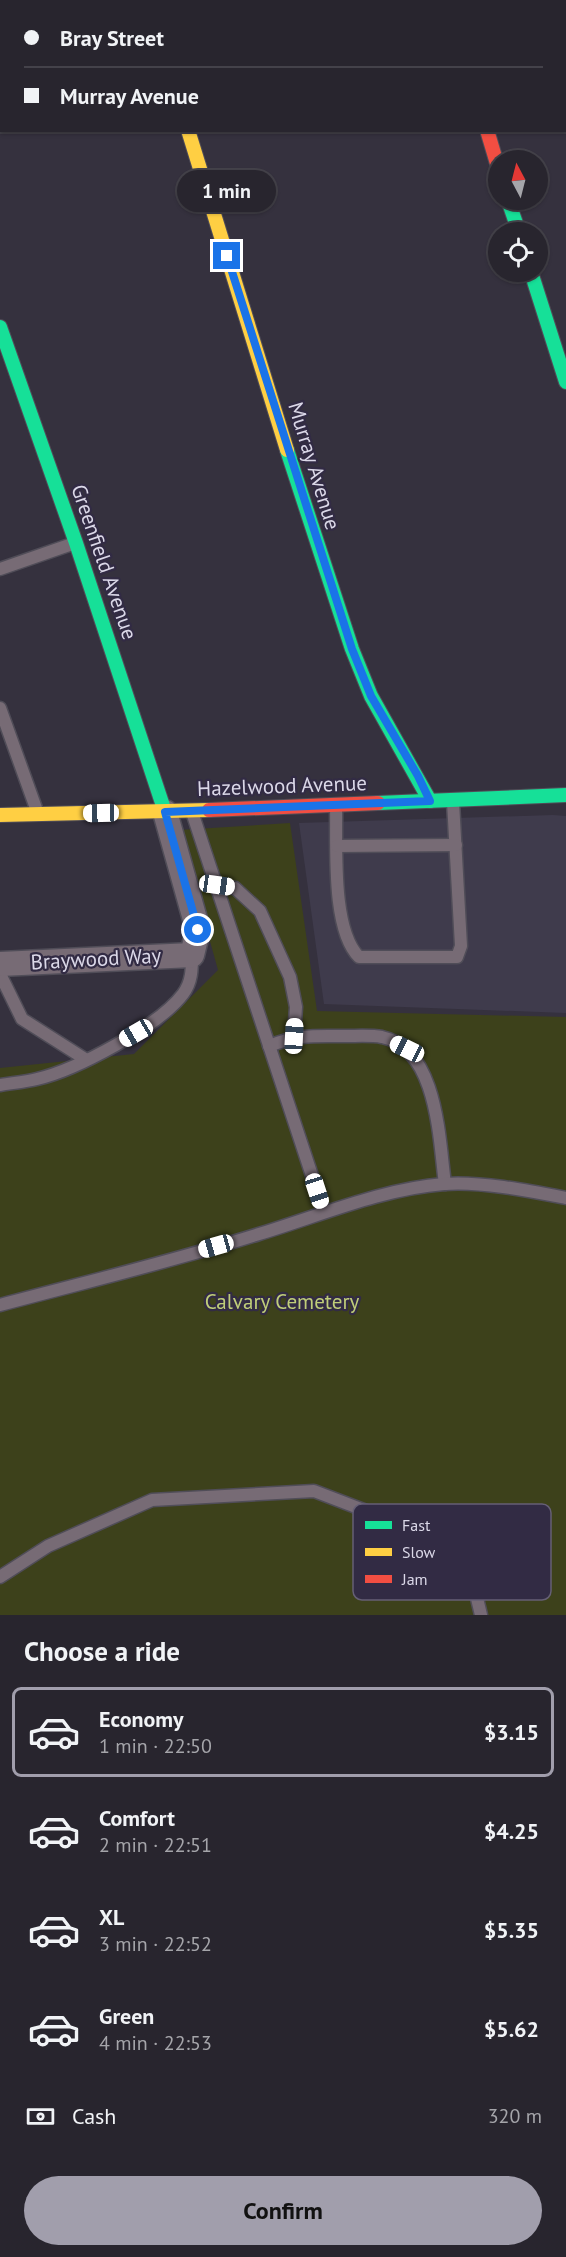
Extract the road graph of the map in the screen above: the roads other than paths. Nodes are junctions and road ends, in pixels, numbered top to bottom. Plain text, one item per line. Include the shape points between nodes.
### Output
1 (189, 132) edge
2 (488, 132) edge
3 (493, 150) edge
4 (536, 282) edge
5 (557, 324) edge
6 (2, 339) edge
7 (566, 382) edge
8 (76, 543) junction
9 (0, 569) edge
10 (0, 708) edge
11 (566, 795) edge
12 (453, 800) junction
13 (430, 801) junction
14 (336, 805) junction
15 (192, 811) junction
16 (165, 812) junction
17 (38, 814) junction
18 (0, 815) edge
19 (456, 845) junction
20 (337, 846) junction
21 (217, 885) junction
22 (192, 955) junction
23 (0, 964) edge
24 (0, 974) edge
25 (294, 1036) junction
26 (269, 1046) junction
27 (85, 1059) junction
28 (0, 1084) edge
29 (445, 1184) junction
30 (566, 1198) edge
31 (324, 1212) junction
32 (0, 1305) edge
33 (353, 1506) edge
34 (0, 1577) edge
35 (477, 1600) edge
36 (481, 1615) edge

1 - 13 main road, Murray Avenue via 348,638 371,696
2 - 3 main road
4 - 5 main road
5 - 7 main road
6 - 8 main road, Greenfield Avenue
8 - 9 lane
8 - 16 main road, Greenfield Avenue
10 - 17 lane
11 - 12 main road, Hazelwood Avenue
12 - 13 main road, Hazelwood Avenue
12 - 19 lane
13 - 14 main road, Hazelwood Avenue
14 - 15 main road, Hazelwood Avenue
14 - 20 lane
15 - 16 main road, Hazelwood Avenue
15 - 21 lane
16 - 17 main road, Hazelwood Avenue
16 - 22 street via 198,930
17 - 18 main road, Hazelwood Avenue
19 - 20 lane
19 - 20 lane via 461,946 457,957 359,957 345,933
21 - 25 lane via 235,888 260,911 290,977 296,1006
21 - 26 lane
22 - 23 street, Braywood Way
22 - 27 lane via 192,977 183,994 151,1024
24 - 27 lane via 22,1019
25 - 26 lane
25 - 29 lane via 383,1037 407,1049 425,1075
26 - 31 lane
27 - 28 lane via 38,1079
29 - 30 lane via 524,1190
29 - 31 lane
31 - 32 lane via 259,1234
33 - 34 lane via 314,1491 152,1500 48,1546
35 - 36 lane

